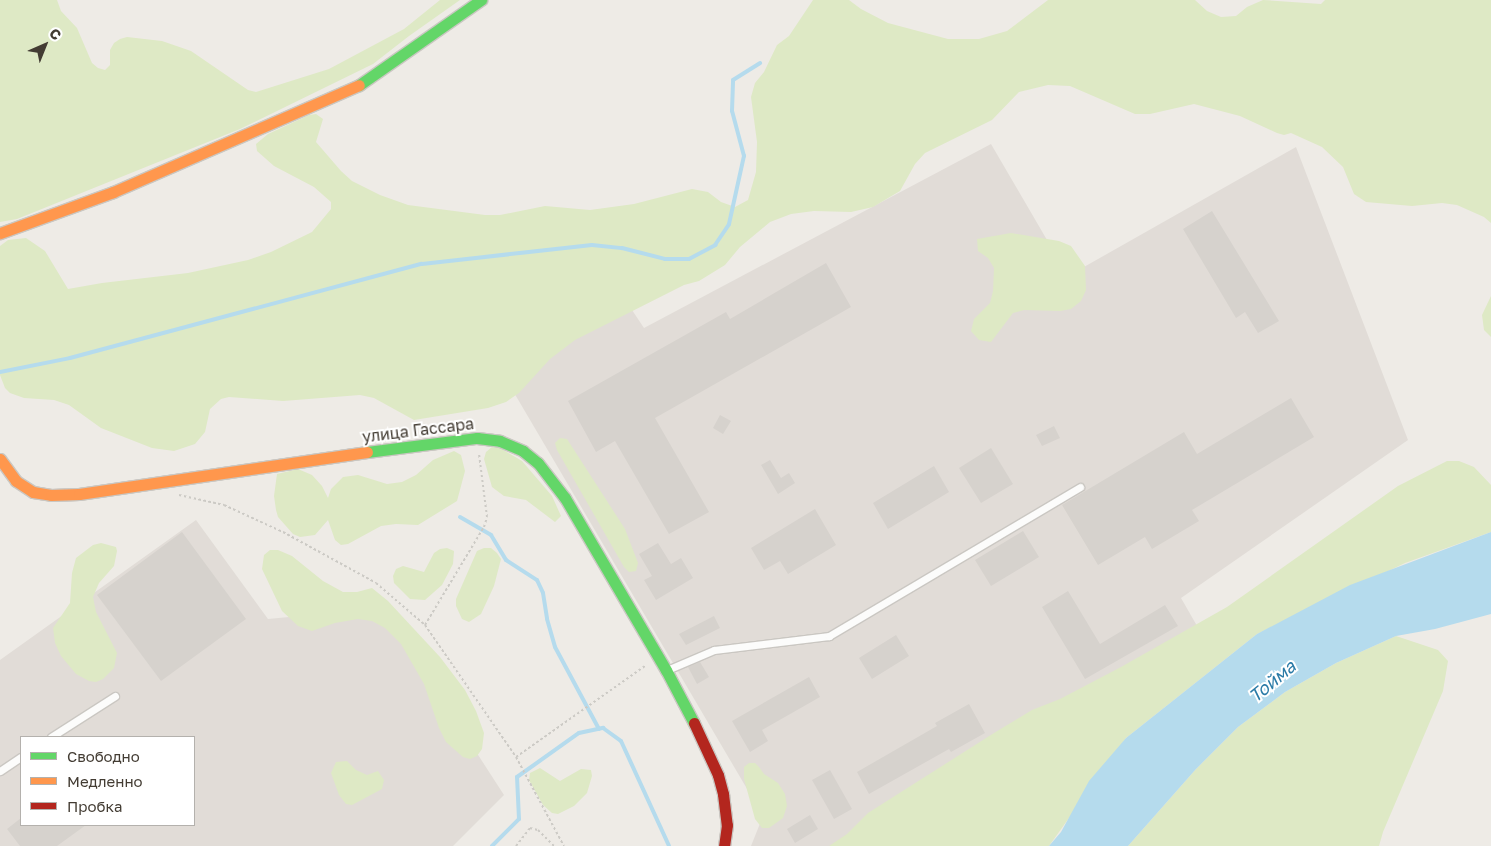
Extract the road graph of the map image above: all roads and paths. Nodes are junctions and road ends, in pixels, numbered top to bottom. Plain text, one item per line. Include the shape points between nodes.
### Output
1 (481, 0) edge
2 (0, 233) edge
3 (477, 438) junction
4 (0, 459) edge
5 (1080, 487) dead end
6 (176, 494) dead end
7 (426, 625) junction
8 (659, 657) junction
9 (666, 670) junction
10 (115, 696) dead end
11 (53, 736) edge
12 (516, 757) junction
13 (20, 758) edge
14 (0, 771) edge
15 (726, 845) edge
16 (516, 846) edge
17 (554, 846) edge
18 (564, 846) edge

1 - 2 main road via 364,83 113,192
3 - 4 main road, улица Гассара via 79,494 33,492 16,481
3 - 7 path via 487,517
3 - 8 main road, улица Гассара via 511,445 538,464 565,498
5 - 9 lane via 829,636 714,650
6 - 7 path via 224,506 283,532 376,583
7 - 12 path
8 - 9 main road, улица Гассара
8 - 12 path
9 - 15 main road, улица Гассара via 718,775 726,810
10 - 11 lane
12 - 18 path
13 - 14 lane
16 - 17 path via 530,828 538,830

